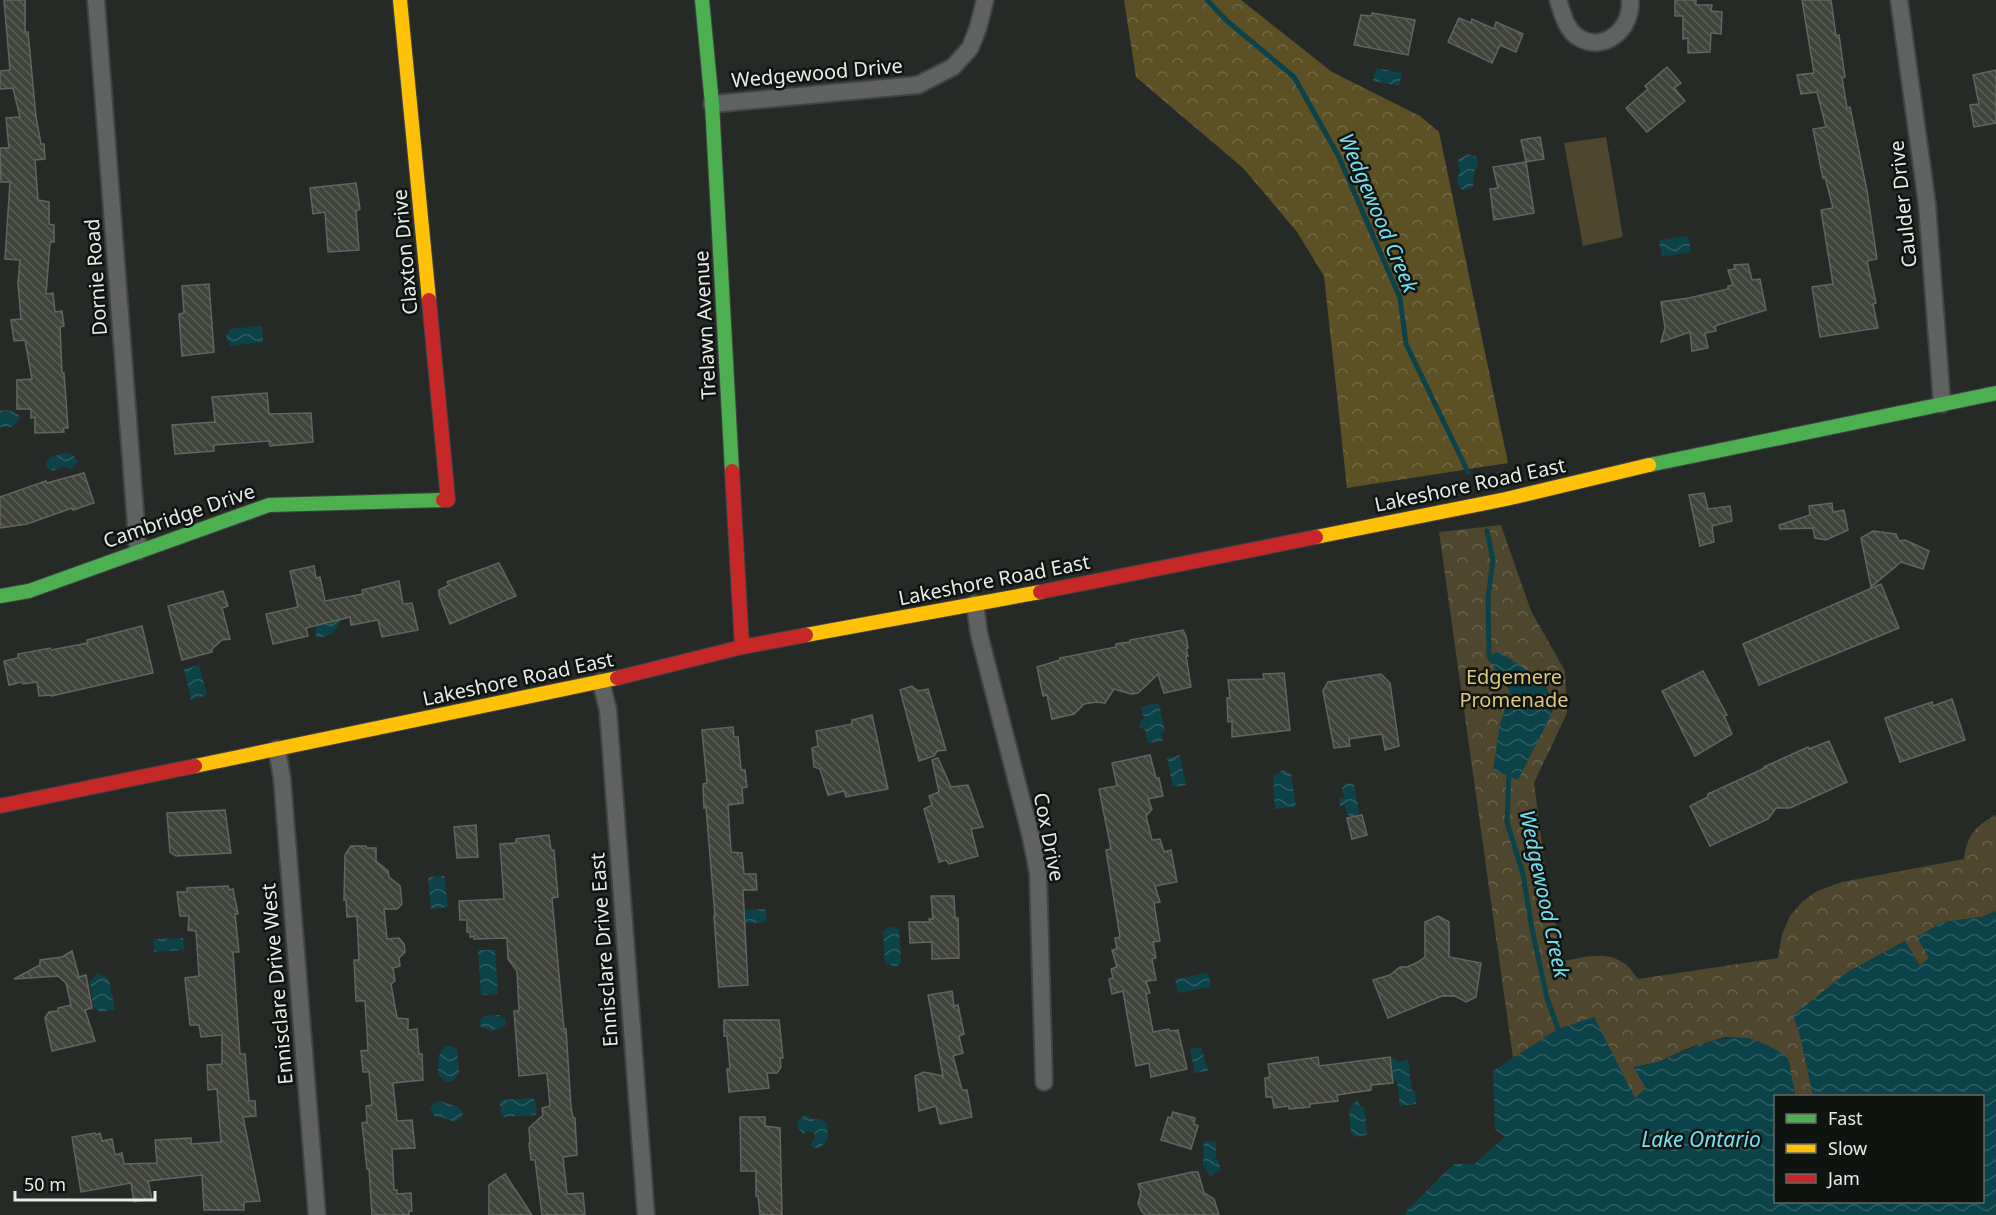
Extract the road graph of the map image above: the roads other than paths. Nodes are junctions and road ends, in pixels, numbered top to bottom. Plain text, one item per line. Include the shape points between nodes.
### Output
1 (96, 0) edge
2 (400, 0) edge
3 (702, 0) edge
4 (985, 0) edge
5 (1558, 0) edge
6 (1630, 0) edge
7 (1899, 0) edge
8 (712, 104) junction
9 (1996, 393) edge
10 (1942, 405) junction
11 (448, 500) joint
12 (138, 551) junction
13 (0, 596) edge
14 (975, 604) junction
15 (742, 648) junction
16 (601, 682) junction
17 (277, 749) junction
18 (0, 806) edge
19 (1044, 1082) dead end
20 (317, 1215) edge
21 (646, 1215) edge

1 - 12 street, Dornie Road
2 - 11 main road, Claxton Drive
3 - 8 main road, Trelawn Avenue
4 - 8 street, Wedgewood Drive via 970,48 952,67 918,85
5 - 6 street via 1566,23 1577,37 1594,42 1608,40 1620,32 1630,16
7 - 10 street, Caulder Drive via 1927,204
8 - 15 main road, Trelawn Avenue
9 - 10 main road, Lakeshore Road East
10 - 14 main road, Lakeshore Road East via 1674,459 1496,501
11 - 12 main road, Cambridge Drive via 269,505
12 - 13 main road, Cambridge Drive via 29,591
14 - 15 main road, Lakeshore Road East
14 - 19 street, Cox Drive via 1038,873
15 - 16 main road, Lakeshore Road East
16 - 17 main road, Lakeshore Road East
16 - 21 street, Ennisclare Drive East via 608,710
17 - 18 main road, Lakeshore Road East
17 - 20 street, Ennisclare Drive West

